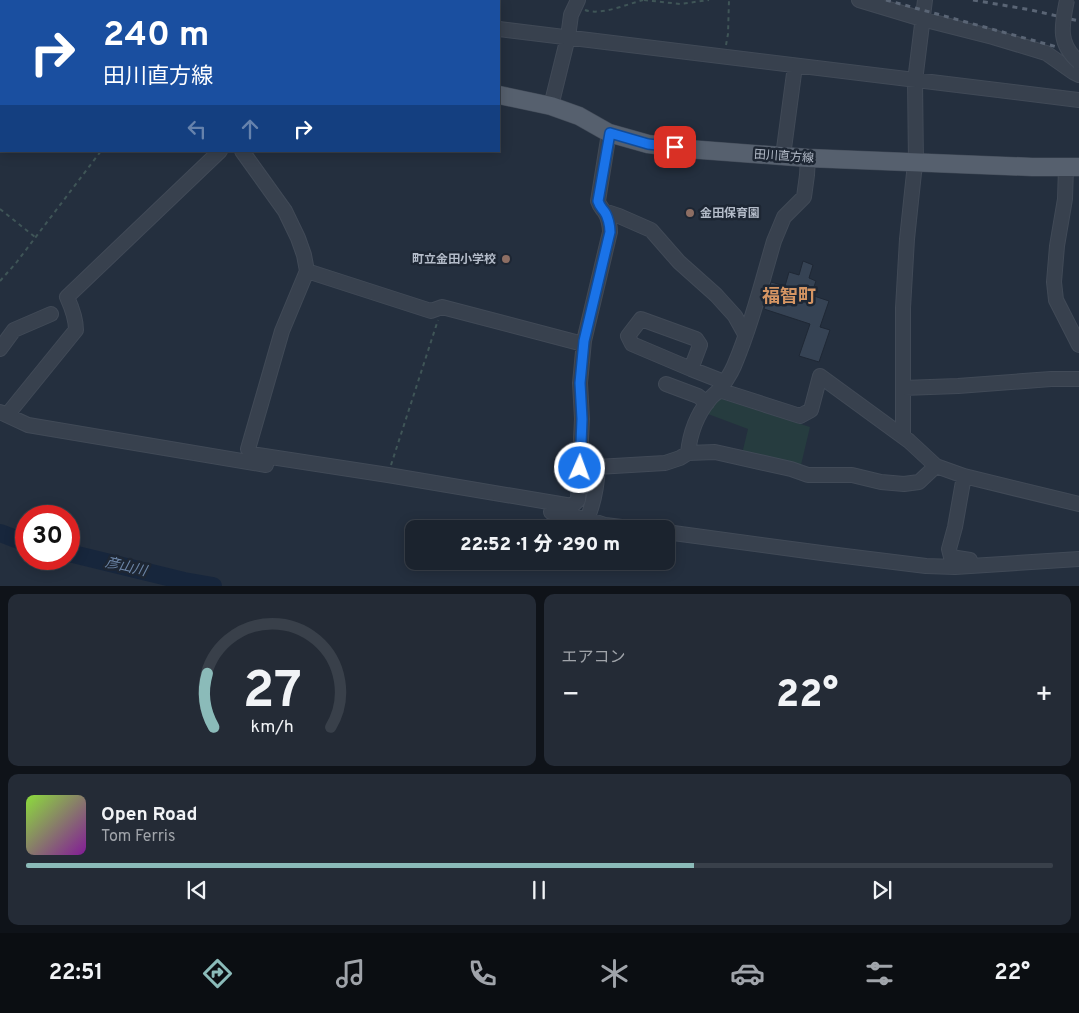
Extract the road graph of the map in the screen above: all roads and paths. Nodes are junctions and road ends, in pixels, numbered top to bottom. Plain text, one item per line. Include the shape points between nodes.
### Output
1 (644, 0) edge
2 (709, 0) edge
3 (729, 0) edge
4 (859, 0) edge
5 (925, 0) edge
6 (1067, 0) edge
7 (577, 3) edge
8 (922, 19) junction
9 (500, 29) edge
10 (568, 37) junction
11 (724, 57) junction
12 (1079, 62) edge
13 (795, 66) junction
14 (1079, 74) edge
15 (915, 81) junction
16 (500, 95) edge
17 (1079, 100) edge
18 (551, 106) junction
19 (610, 133) junction
20 (100, 152) edge
21 (219, 152) edge
22 (243, 152) edge
23 (784, 156) junction
24 (808, 158) junction
25 (916, 163) junction
26 (1073, 167) edge
27 (0, 209) edge
28 (604, 211) junction
29 (35, 237) junction
30 (307, 271) junction
31 (0, 281) edge
32 (442, 307) junction
33 (51, 314) dead end
34 (745, 334) junction
35 (583, 344) junction
36 (1079, 345) edge
37 (0, 349) edge
38 (690, 370) junction
39 (1079, 379) edge
40 (666, 384) dead end
41 (721, 386) junction
42 (903, 388) junction
43 (707, 403) junction
44 (4, 414) edge
45 (903, 436) junction
46 (688, 453) junction
47 (936, 466) junction
48 (598, 467) junction
49 (580, 468) junction
50 (350, 473) junction
51 (388, 475) junction
52 (964, 476) junction
53 (1079, 504) edge
54 (587, 519) junction
55 (590, 520) edge
56 (675, 533) edge
57 (951, 557) junction
58 (1079, 559) edge
59 (914, 564) junction
60 (976, 566) junction

1 - 2 path via 680,4
1 - 7 path via 596,12 588,12
3 - 11 path
4 - 8 street
5 - 8 street
6 - 12 street, bridge via 1062,23 1064,39
7 - 10 street via 571,15
8 - 14 street via 1046,53
8 - 15 street
9 - 10 street
10 - 11 street
10 - 18 street
11 - 13 street
13 - 15 street
13 - 23 street
15 - 17 street
15 - 25 street
16 - 18 main road, 田川直方線
18 - 19 main road, 田川直方線 via 579,116
19 - 23 main road, 田川直方線 via 648,144
19 - 28 street via 598,201
20 - 29 path
21 - 44 street via 67,297 76,330
22 - 30 street via 285,211 298,238
23 - 24 main road, 田川直方線
24 - 25 main road, 田川直方線
24 - 34 street via 804,197 784,217 779,228
25 - 26 main road, 田川直方線
25 - 42 street via 903,308
26 - 36 street via 1057,246 1054,282 1056,300
27 - 29 path
28 - 34 street via 651,230 735,316
28 - 35 street via 610,232
29 - 31 path
30 - 32 street via 431,311
30 - 50 street via 282,331 248,449 252,454
32 - 35 street
32 - 51 path
33 - 37 street via 14,330
34 - 41 street via 733,368
35 - 49 street
38 - 38 street via 632,344 628,336 641,319 696,339 700,345
38 - 41 street
39 - 42 street
40 - 43 street via 698,396
41 - 43 street
41 - 45 street via 800,416 811,410 820,376
42 - 45 street
43 - 46 street via 695,421
44 - 50 street via 28,425
45 - 47 street
46 - 47 street via 715,452 808,475 852,475 904,484 919,482
46 - 48 street via 665,463
47 - 52 street
48 - 49 street
48 - 54 street via 592,509
49 - 51 street via 578,500 572,506
50 - 51 street
50 - 54 street
52 - 53 street
52 - 57 street via 949,549
54 - 55 street
56 - 59 street
57 - 59 street via 918,559
57 - 60 street via 975,560
58 - 60 street
59 - 60 street

